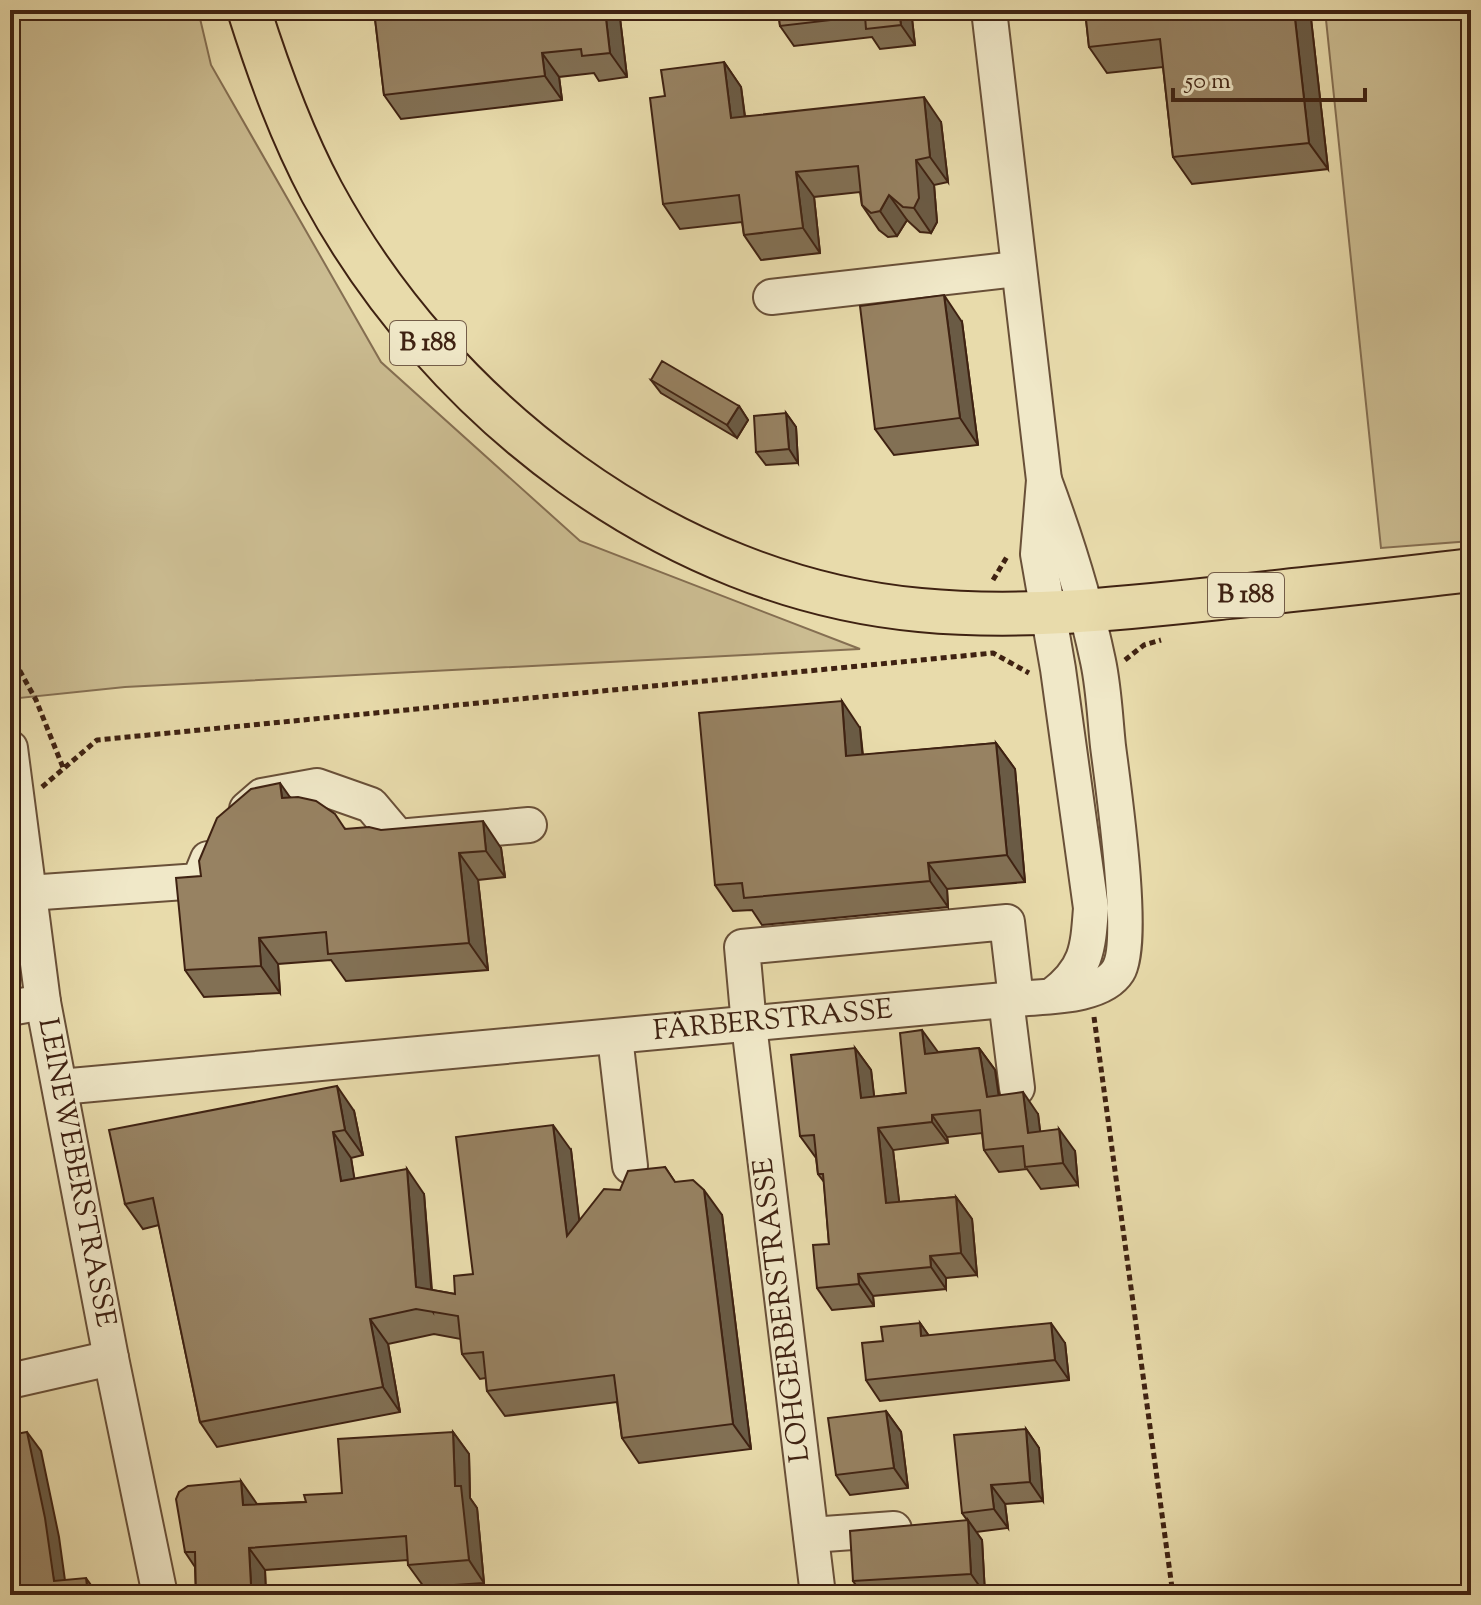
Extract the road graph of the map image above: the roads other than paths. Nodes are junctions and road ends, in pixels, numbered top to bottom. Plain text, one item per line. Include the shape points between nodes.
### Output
1 (249, 10) edge
2 (989, 10) edge
3 (1017, 269) junction
4 (771, 297) dead end
5 (1471, 570) edge
6 (1066, 612) junction
7 (10, 748) edge
8 (529, 825) dead end
9 (28, 893) junction
10 (1053, 995) junction
11 (1011, 999) junction
12 (43, 1002) junction
13 (10, 1008) edge
14 (749, 1025) junction
15 (615, 1037) junction
16 (60, 1087) junction
17 (1017, 1088) dead end
18 (630, 1166) dead end
19 (111, 1358) junction
20 (10, 1381) edge
21 (927, 1526) edge
22 (811, 1535) junction
23 (160, 1595) edge
24 (818, 1595) edge

1 - 6 main road, B 188 via 299,146 377,279 478,396 556,462 688,543 806,589 918,610
2 - 3 street
3 - 4 street
3 - 6 street via 1044,480 1038,554
5 - 6 main road, B 188
6 - 10 street via 1058,669 1091,908 1081,966
6 - 10 street, FÄRBERSTRASSE via 1100,677 1125,932 1119,969 1107,984
7 - 9 street, LEINEWEBERSTRASSE
8 - 9 street via 398,837 371,805 317,786 262,796 219,832 199,881
9 - 12 street, LEINEWEBERSTRASSE
10 - 11 street, FÄRBERSTRASSE
11 - 14 street, FÄRBERSTRASSE
11 - 14 street, LOHGERBERSTRASSE via 1007,922 742,947
11 - 17 street
12 - 13 street
12 - 16 street, LEINEWEBERSTRASSE
14 - 15 street, FÄRBERSTRASSE
14 - 22 street, LOHGERBERSTRASSE
15 - 16 street, FÄRBERSTRASSE
15 - 18 street
16 - 19 street, LEINEWEBERSTRASSE
19 - 20 street
19 - 23 street, LEINEWEBERSTRASSE
21 - 22 street
22 - 24 street, LOHGERBERSTRASSE

